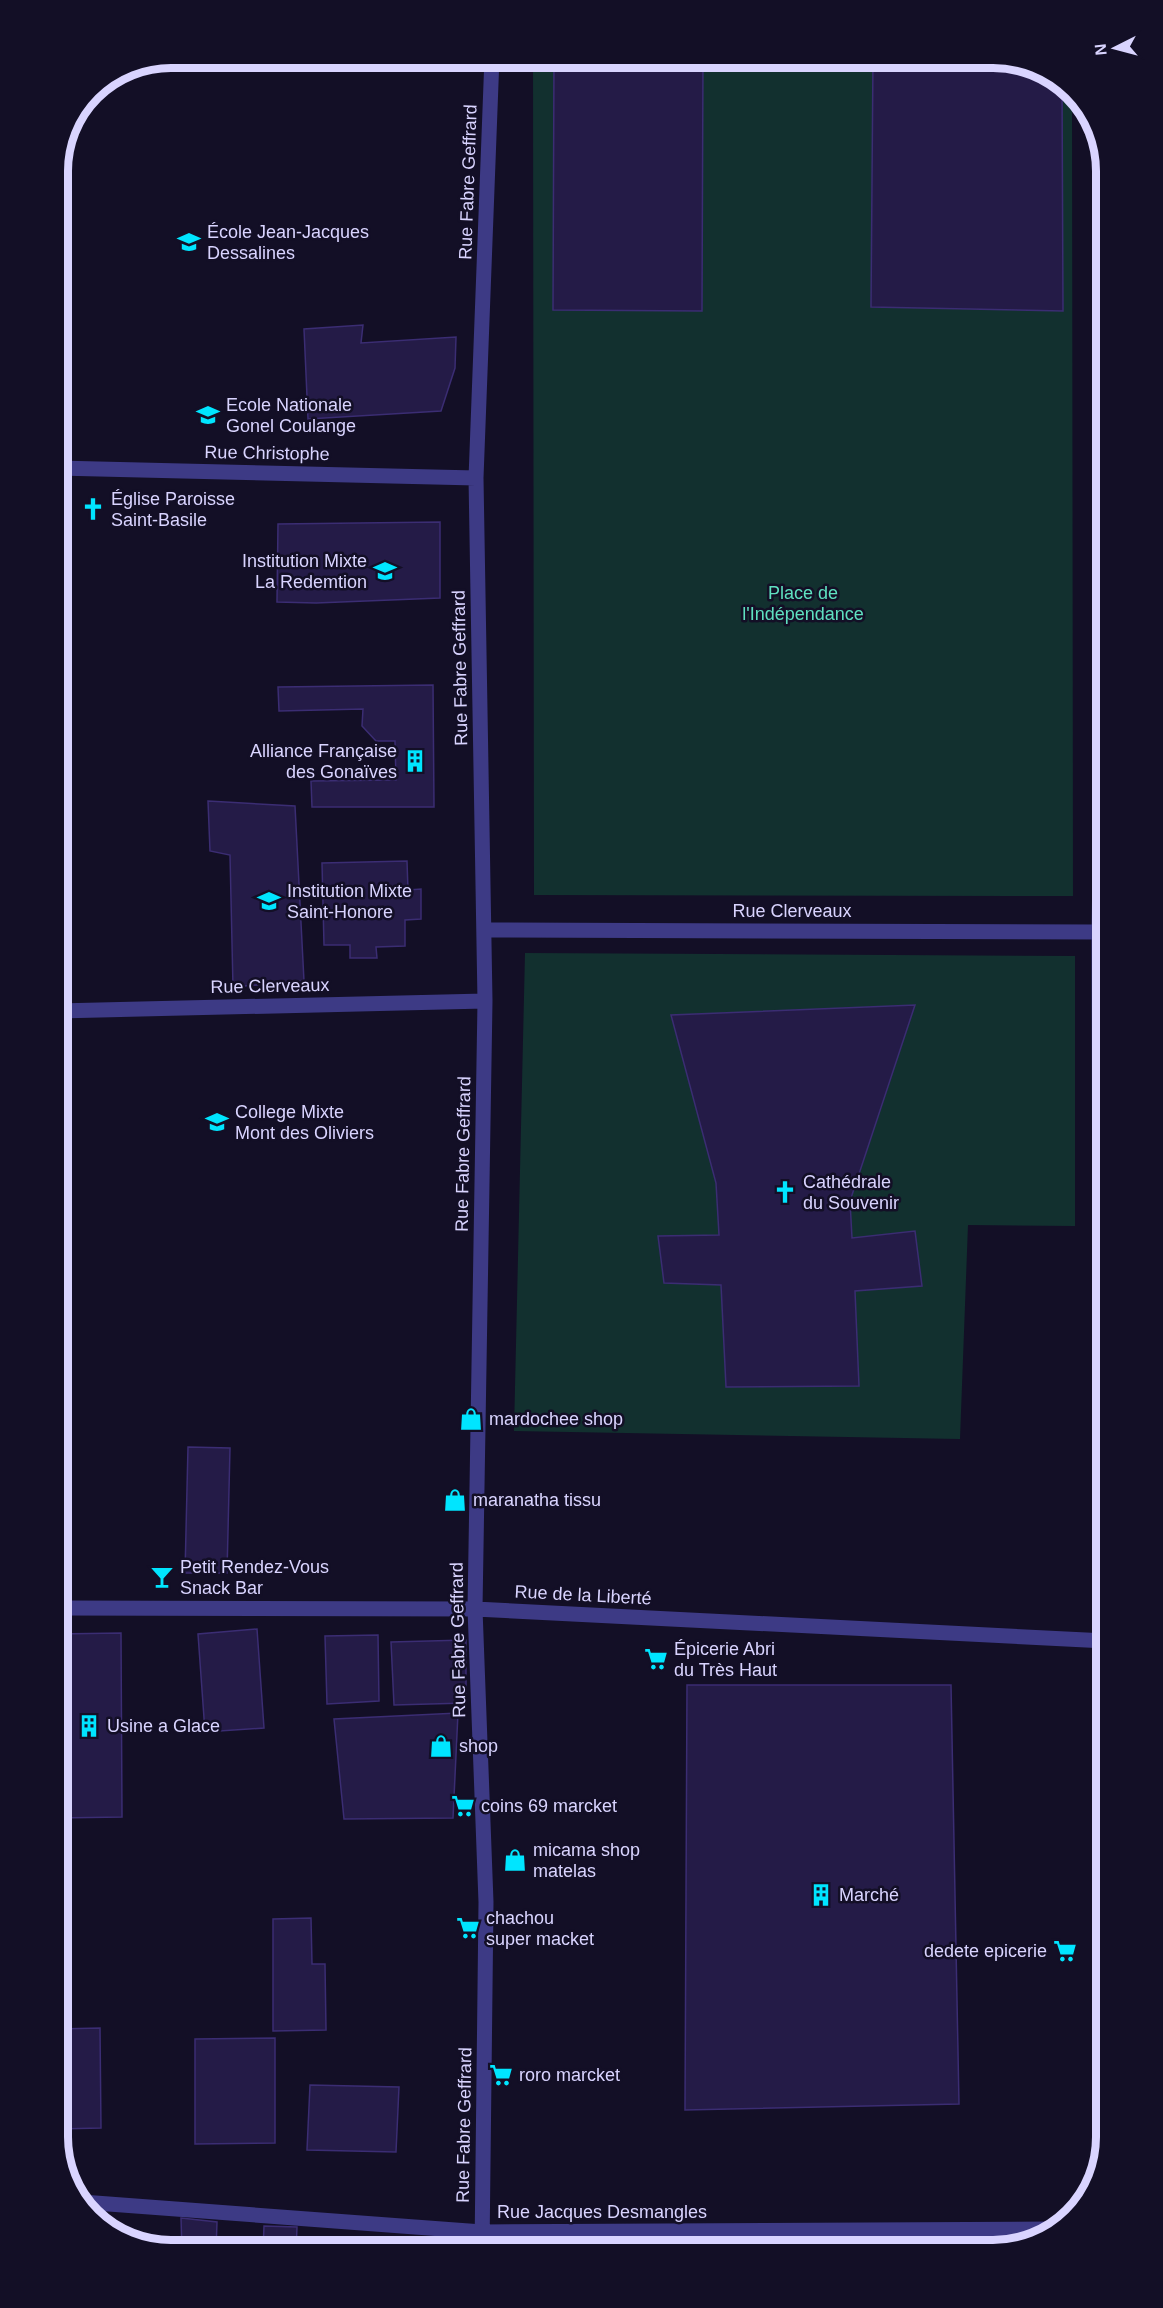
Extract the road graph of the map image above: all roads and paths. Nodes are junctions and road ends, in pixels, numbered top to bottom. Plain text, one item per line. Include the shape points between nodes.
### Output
1 (492, 68) edge
2 (68, 468) edge
3 (476, 478) junction
4 (484, 930) junction
5 (1096, 932) edge
6 (484, 1001) junction
7 (68, 1011) edge
8 (68, 1608) edge
9 (475, 1609) junction
10 (1096, 1642) edge
11 (91, 2203) edge
12 (1039, 2229) edge
13 (482, 2232) junction
14 (482, 2240) edge

1 - 3 street, Rue Fabre Geffrard
2 - 3 street, Rue Christophe
3 - 4 street, Rue Fabre Geffrard
4 - 5 street, Rue Clerveaux
4 - 6 street, Rue Fabre Geffrard
6 - 7 street, Rue Clerveaux
6 - 9 street, Rue Fabre Geffrard
8 - 9 street, Rue de la Liberté
9 - 10 street, Rue de la Liberté
9 - 13 street, Rue Fabre Geffrard via 486,1902
11 - 13 street, Rue Jacques Desmangles
12 - 13 street, Rue Jacques Desmangles
13 - 14 street, Rue Fabre Geffrard

